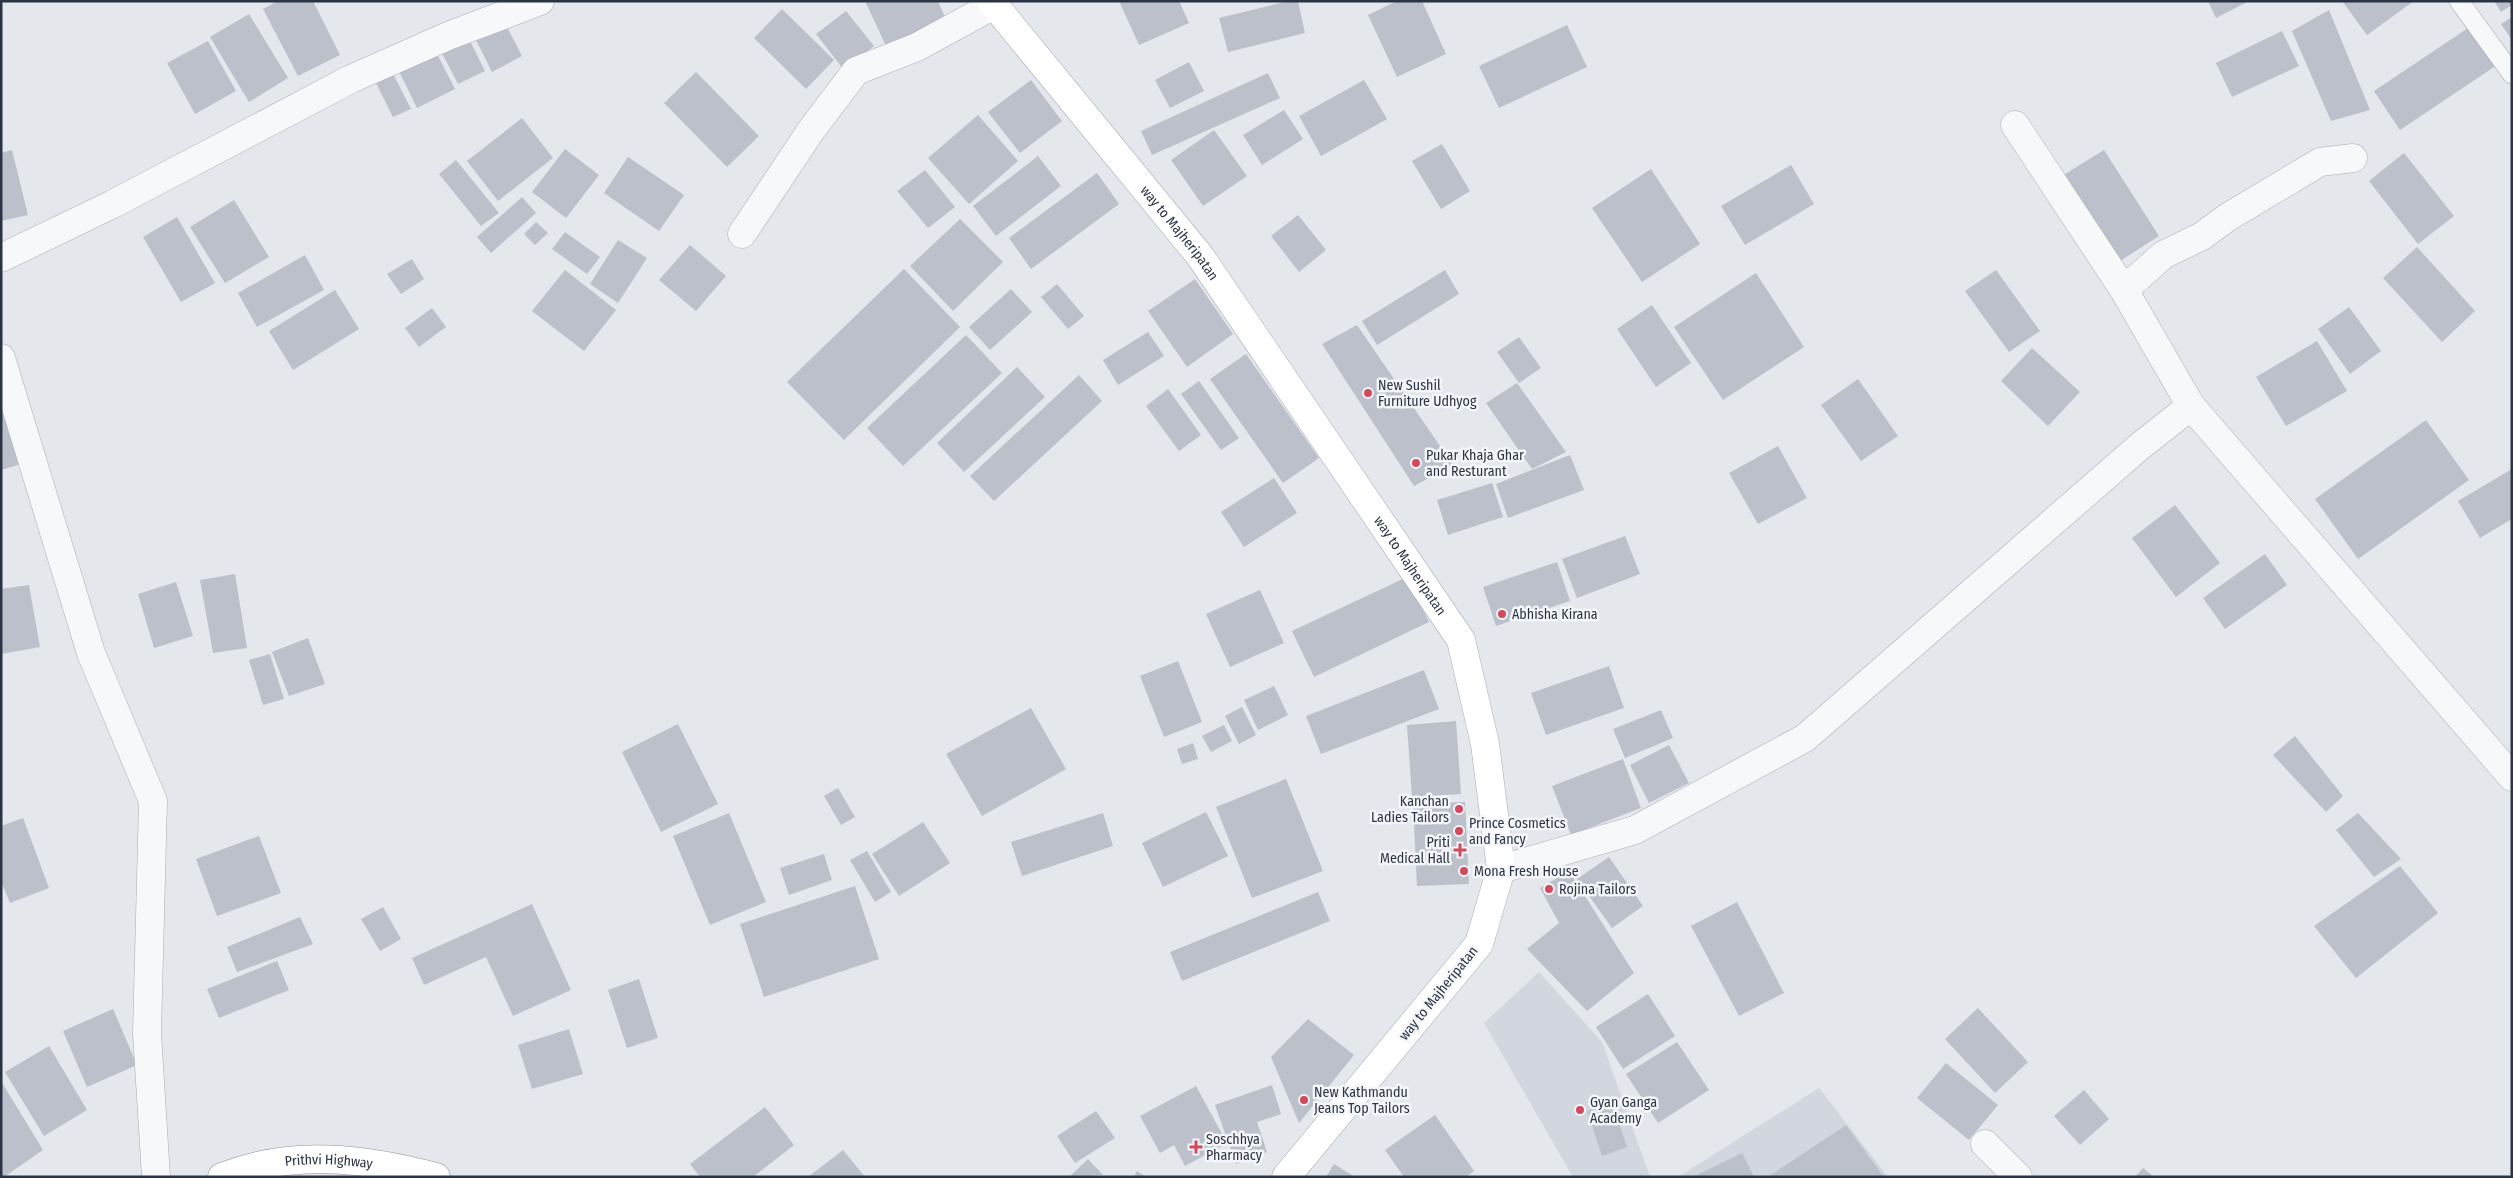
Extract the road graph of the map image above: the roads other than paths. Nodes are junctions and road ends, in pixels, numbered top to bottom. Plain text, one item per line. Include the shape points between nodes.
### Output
1 (540, 1) edge
2 (2459, 1) edge
3 (992, 3) edge
4 (2512, 74) edge
5 (2015, 125) dead end
6 (2353, 158) dead end
7 (742, 234) dead end
8 (1, 258) edge
9 (2124, 290) junction
10 (1, 358) edge
11 (2192, 406) junction
12 (2512, 777) edge
13 (1501, 869) junction
14 (1985, 1144) dead end
15 (156, 1177) edge
16 (222, 1177) edge
17 (436, 1177) edge
18 (1286, 1177) edge
19 (2018, 1177) edge

1 - 8 street via 448,36 351,79 113,204
2 - 4 lane
3 - 7 street via 917,47 856,71 812,129
3 - 13 main road, way to Majheripatan via 1200,256 1461,640 1485,744
5 - 9 street
6 - 9 street via 2320,162 2202,236 2163,255
9 - 11 street
10 - 15 street via 91,653 153,800 146,1033
11 - 12 street
11 - 13 street via 2139,447 1805,738 1635,830
13 - 18 main road, way to Majheripatan via 1479,944
14 - 19 street
16 - 17 main road, Prithvi Highway via 238,1170 290,1159 343,1159 395,1166

